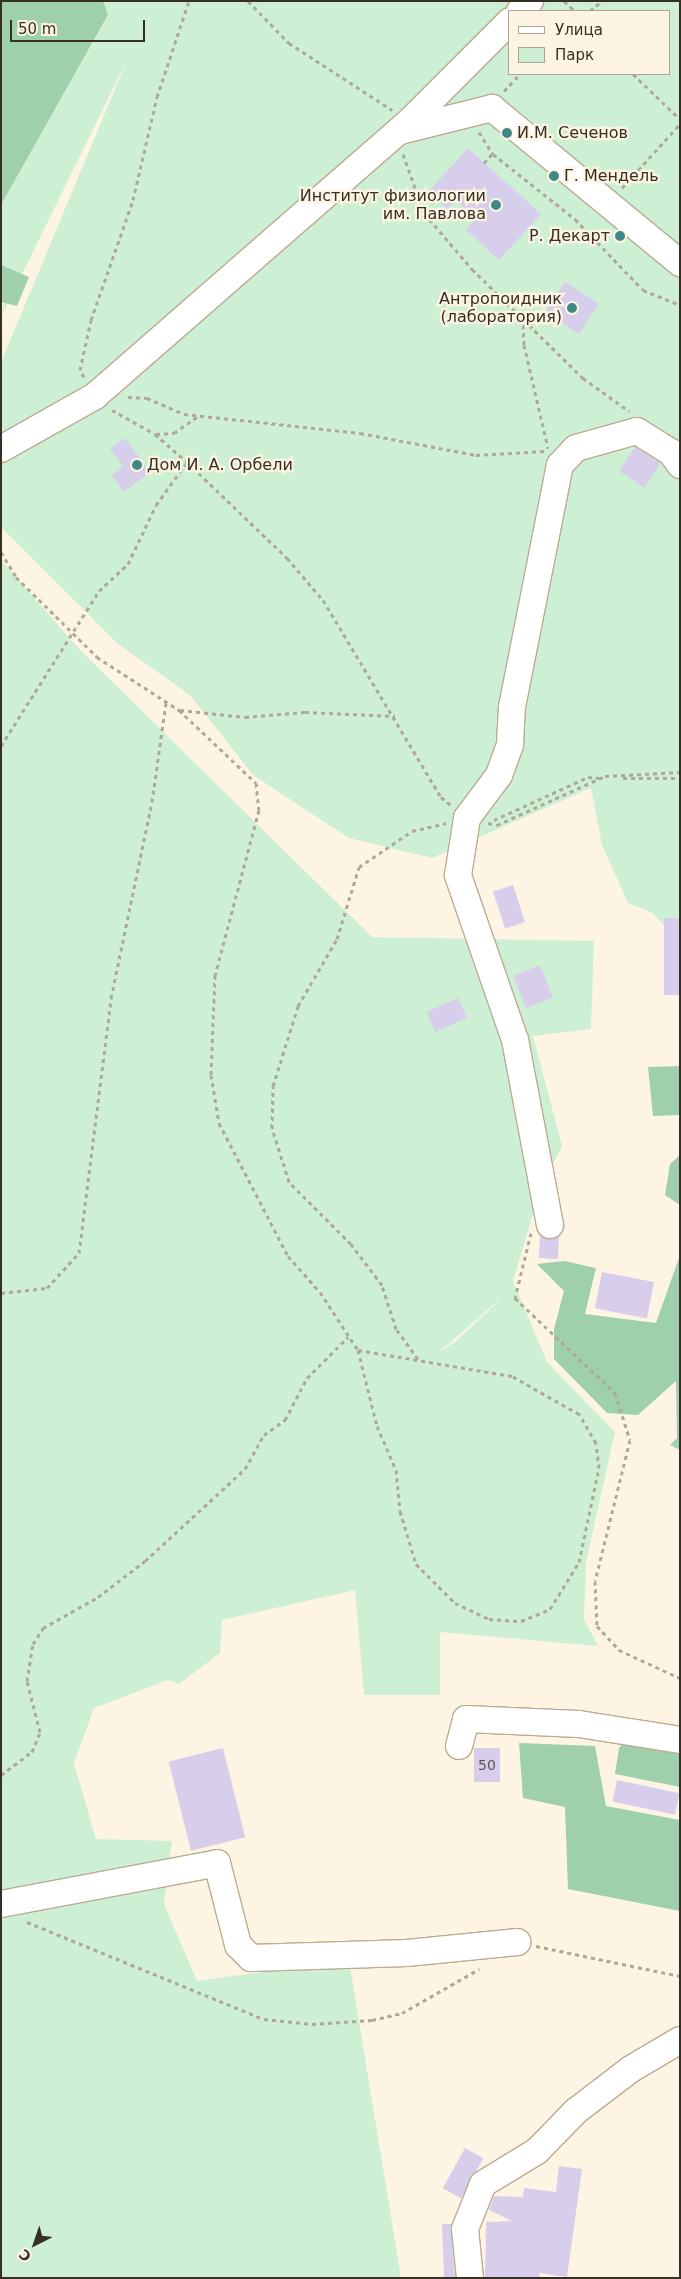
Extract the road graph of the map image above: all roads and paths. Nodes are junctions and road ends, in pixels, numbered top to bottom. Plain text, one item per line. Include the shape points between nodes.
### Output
1 (189, 1) edge
2 (248, 1) edge
3 (530, 1) edge
4 (564, 1) edge
5 (602, 1) edge
6 (521, 10) edge
7 (574, 10) edge
8 (591, 10) edge
9 (508, 23) edge
10 (519, 75) edge
11 (633, 75) edge
12 (502, 93) dead end
13 (469, 114) junction
14 (680, 120) edge
15 (680, 124) edge
16 (403, 127) junction
17 (492, 154) junction
18 (484, 162) dead end
19 (609, 205) junction
20 (680, 263) edge
21 (680, 305) edge
22 (523, 316) junction
23 (95, 396) junction
24 (198, 416) junction
25 (637, 431) junction
26 (155, 434) junction
27 (576, 448) junction
28 (1, 449) edge
29 (548, 450) junction
30 (549, 459) dead end
31 (187, 462) junction
32 (680, 465) edge
33 (1, 552) edge
34 (74, 634) junction
35 (166, 702) junction
36 (179, 710) junction
37 (395, 716) junction
38 (1, 746) edge
39 (680, 772) edge
40 (602, 778) junction
41 (680, 778) edge
42 (476, 819) junction
43 (541, 1226) joint
44 (1, 1293) edge
45 (348, 1337) junction
46 (358, 1350) junction
47 (418, 1360) junction
48 (680, 1678) edge
49 (680, 1740) edge
50 (459, 1746) dead end
51 (1, 1776) edge
52 (1, 1904) edge
53 (517, 1942) dead end
54 (680, 2040) edge
55 (470, 2278) edge

1 - 23 path via 157,96 134,200 90,328 80,370
2 - 16 path via 289,43
3 - 6 street
4 - 7 path
5 - 8 path
9 - 16 street
10 - 12 path
11 - 14 path
13 - 16 street
13 - 17 path via 482,143
13 - 19 street via 492,108
15 - 19 path
16 - 22 path via 424,213 472,269
16 - 23 street
17 - 18 path
17 - 21 path via 575,218 643,290
19 - 20 street
22 - 25 path via 583,378 632,414
22 - 29 path via 524,344
23 - 24 path via 147,398
23 - 26 path via 126,421
23 - 28 street
24 - 26 path via 174,434
24 - 29 path via 360,433 476,455
25 - 27 street
25 - 32 street via 671,452
26 - 31 path
27 - 29 path
27 - 42 street via 560,465 551,493 533,616 512,707 510,744 499,775
29 - 30 path
31 - 34 path via 156,505 128,564 100,592
31 - 37 path via 287,558 323,600
33 - 34 path via 16,577
34 - 35 path via 97,657
34 - 38 path
35 - 36 path
35 - 44 path via 152,802 110,998 79,1253 47,1288
36 - 37 path via 245,717 305,712
36 - 45 path via 256,783 258,810 215,975 211,1075 219,1123 288,1256 320,1292
37 - 42 path via 441,797
39 - 40 path
40 - 41 path
40 - 42 path via 497,825
42 - 43 street via 458,875 515,1040
42 - 47 path via 412,831 359,867 337,939 298,1006 273,1086 272,1128 289,1182 351,1244 382,1285 396,1329
43 - 48 path via 515,1298 615,1393 630,1440 595,1581 597,1626 620,1650
45 - 46 path
45 - 51 path via 308,1378 285,1420 264,1435 245,1469 145,1561 98,1597 43,1628 33,1644 27,1681 40,1732 32,1752
46 - 47 path
46 - 47 path via 377,1426 396,1470 400,1512 416,1564 455,1602 489,1619 521,1621 550,1609 579,1562 589,1529 599,1468 596,1443 579,1414 512,1376
49 - 50 street via 579,1724 466,1719
52 - 53 street via 217,1863 238,1945 251,1958 407,1953
54 - 55 street via 631,2069 576,2111 536,2151 483,2184 465,2229

